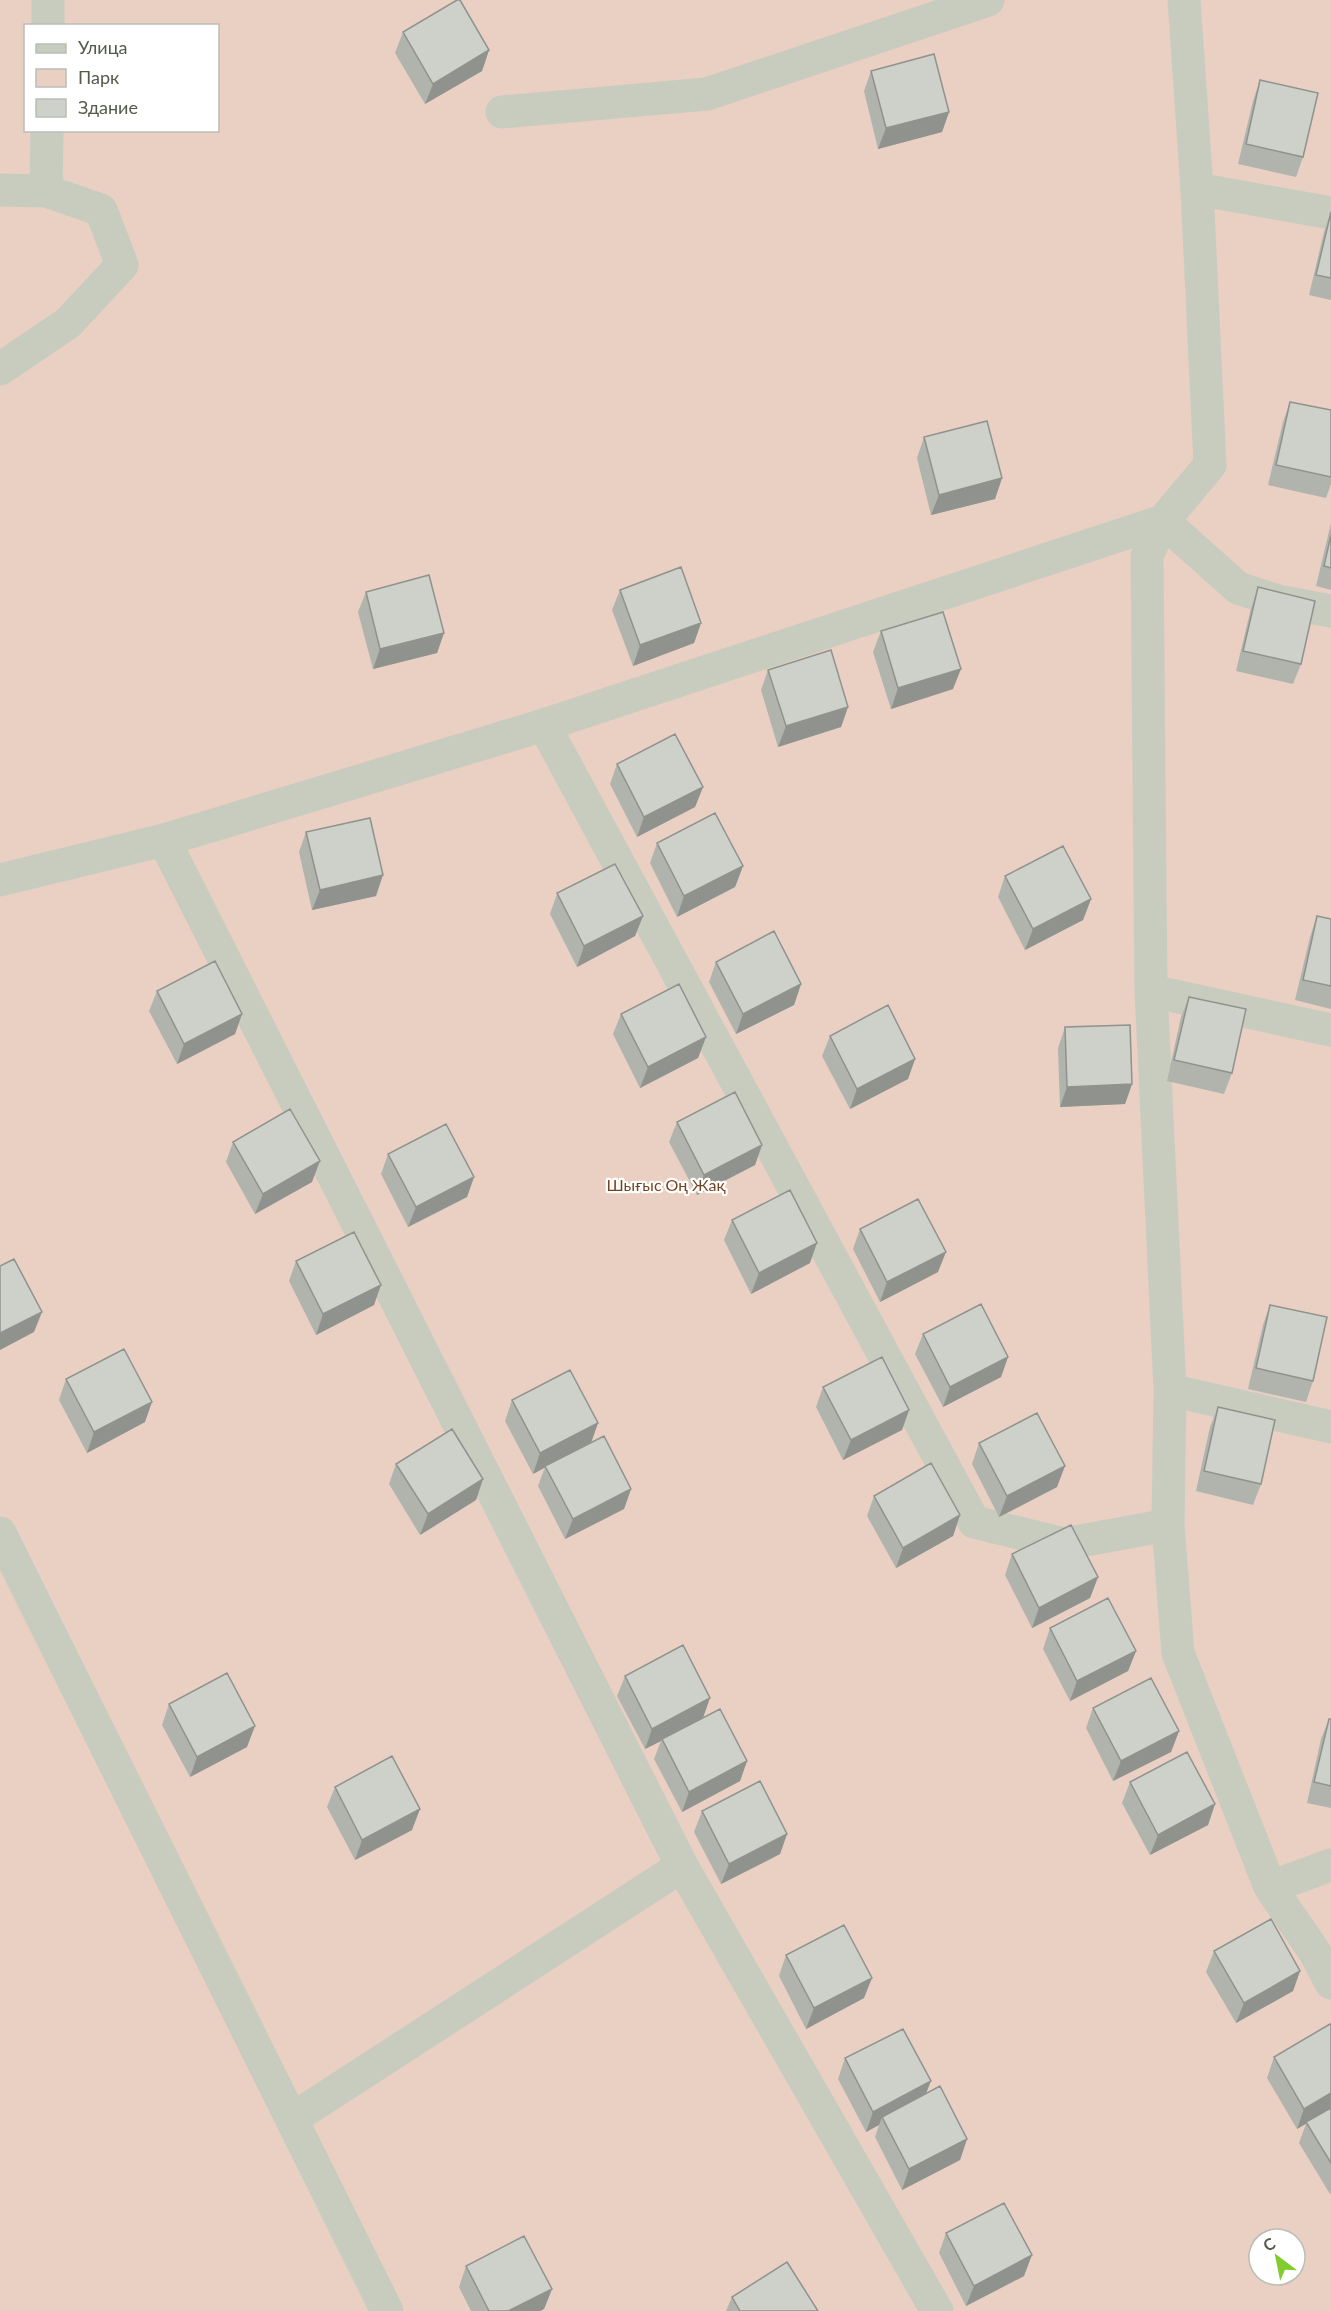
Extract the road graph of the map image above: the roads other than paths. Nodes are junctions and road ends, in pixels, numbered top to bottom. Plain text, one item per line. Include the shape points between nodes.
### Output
1 (48, 0) edge
2 (988, 0) edge
3 (1184, 0) edge
4 (48, 24) edge
5 (502, 111) dead end
6 (47, 132) edge
7 (1197, 189) junction
8 (0, 190) edge
9 (46, 191) junction
10 (1331, 213) edge
11 (0, 369) edge
12 (1163, 521) junction
13 (1331, 611) edge
14 (544, 725) junction
15 (164, 840) junction
16 (0, 880) edge
17 (1151, 991) junction
18 (1331, 1030) edge
19 (1170, 1390) junction
20 (1331, 1427) edge
21 (1168, 1525) junction
22 (0, 1533) edge
23 (1331, 1865) edge
24 (682, 1866) junction
25 (1270, 1887) junction
26 (1331, 1983) edge
27 (292, 2119) junction
28 (387, 2311) edge
29 (937, 2311) edge

1 - 4 street
2 - 5 street via 707,94
3 - 7 street
6 - 9 street
7 - 10 street
7 - 12 street via 1210,465
8 - 9 street
9 - 11 street via 101,210 122,265 68,322
12 - 13 street via 1238,588 1278,601
12 - 14 street
12 - 17 street via 1147,556
14 - 15 street
14 - 21 street via 974,1522 1064,1544
15 - 16 street
15 - 24 street
17 - 18 street
17 - 19 street
19 - 20 street
19 - 21 street
21 - 25 street via 1178,1653
22 - 27 street
23 - 25 street
24 - 27 street
24 - 29 street
25 - 26 street
27 - 28 street

